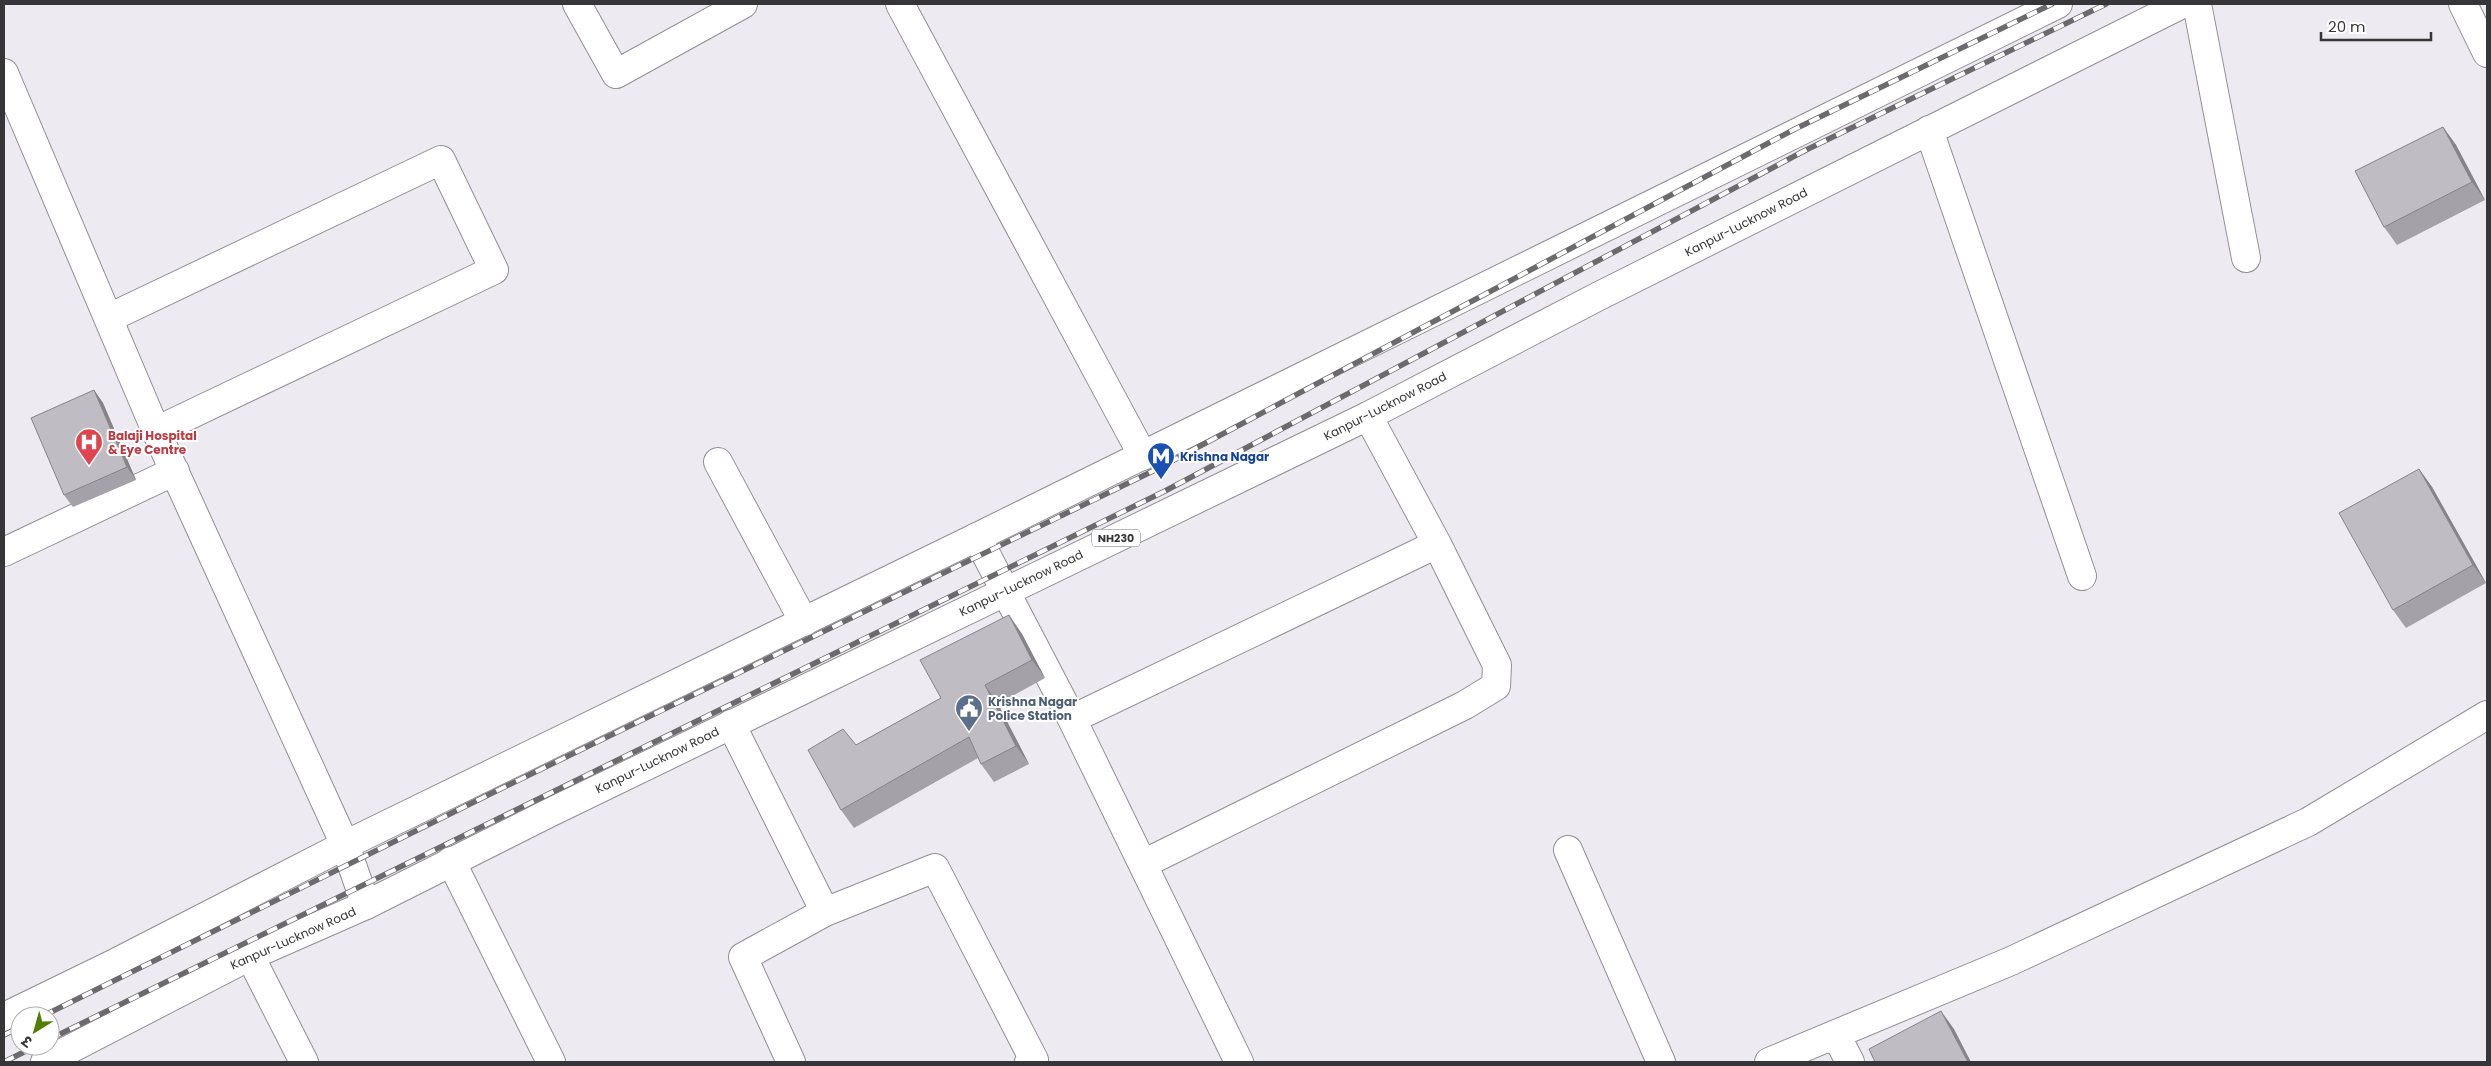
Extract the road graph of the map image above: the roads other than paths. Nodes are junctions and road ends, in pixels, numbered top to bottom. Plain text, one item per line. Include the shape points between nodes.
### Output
1 (577, 4) edge
2 (742, 4) edge
3 (900, 4) edge
4 (2058, 4) edge
5 (2182, 4) edge
6 (2196, 4) edge
7 (2463, 4) edge
8 (2487, 53) edge
9 (4, 73) edge
10 (1930, 130) junction
11 (2246, 258) dead end
12 (109, 318) junction
13 (1368, 416) junction
14 (156, 431) junction
15 (1142, 456) junction
16 (718, 462) dead end
17 (174, 471) junction
18 (977, 537) junction
19 (1437, 544) junction
20 (4, 552) edge
21 (2082, 576) dead end
22 (1007, 590) junction
23 (804, 622) junction
24 (2487, 715) edge
25 (1072, 719) junction
26 (731, 724) junction
27 (345, 845) junction
28 (1568, 850) dead end
29 (451, 861) junction
30 (1143, 864) junction
31 (366, 905) junction
32 (825, 912) junction
33 (250, 956) junction
34 (4, 1017) edge
35 (1836, 1035) junction
36 (45, 1062) edge
37 (304, 1062) edge
38 (552, 1062) edge
39 (791, 1062) edge
40 (1029, 1062) edge
41 (1239, 1062) edge
42 (1661, 1062) edge
43 (1769, 1062) edge
44 (1850, 1062) edge

1 - 2 main road via 616,74
3 - 15 main road
4 - 15 main road
5 - 10 main road, Kanpur-Lucknow Road / NH230
6 - 11 main road
7 - 8 main road
9 - 12 main road
10 - 13 main road, Kanpur-Lucknow Road / NH230
10 - 21 main road
12 - 14 main road
12 - 14 main road via 441,160 494,270
13 - 19 main road
13 - 22 main road, Kanpur-Lucknow Road / NH230
14 - 17 main road
15 - 18 main road
16 - 23 main road
17 - 20 main road
17 - 27 main road
18 - 22 main road
18 - 23 main road
19 - 25 main road
19 - 30 main road via 1497,665 1496,686 1465,705
22 - 25 main road
22 - 26 main road, Kanpur-Lucknow Road / NH230
23 - 27 main road
24 - 35 main road via 2308,822 2011,961
25 - 30 main road
26 - 29 main road, Kanpur-Lucknow Road / NH230
26 - 32 main road
27 - 31 main road
27 - 34 main road
28 - 42 main road
29 - 31 main road, Kanpur-Lucknow Road / NH230
29 - 38 main road
30 - 41 main road
31 - 33 main road, Kanpur-Lucknow Road / NH230
32 - 39 main road via 743,957
32 - 40 main road via 935,868 1034,1060
33 - 36 main road, Kanpur-Lucknow Road / NH230
33 - 37 main road
35 - 43 main road
35 - 44 main road

